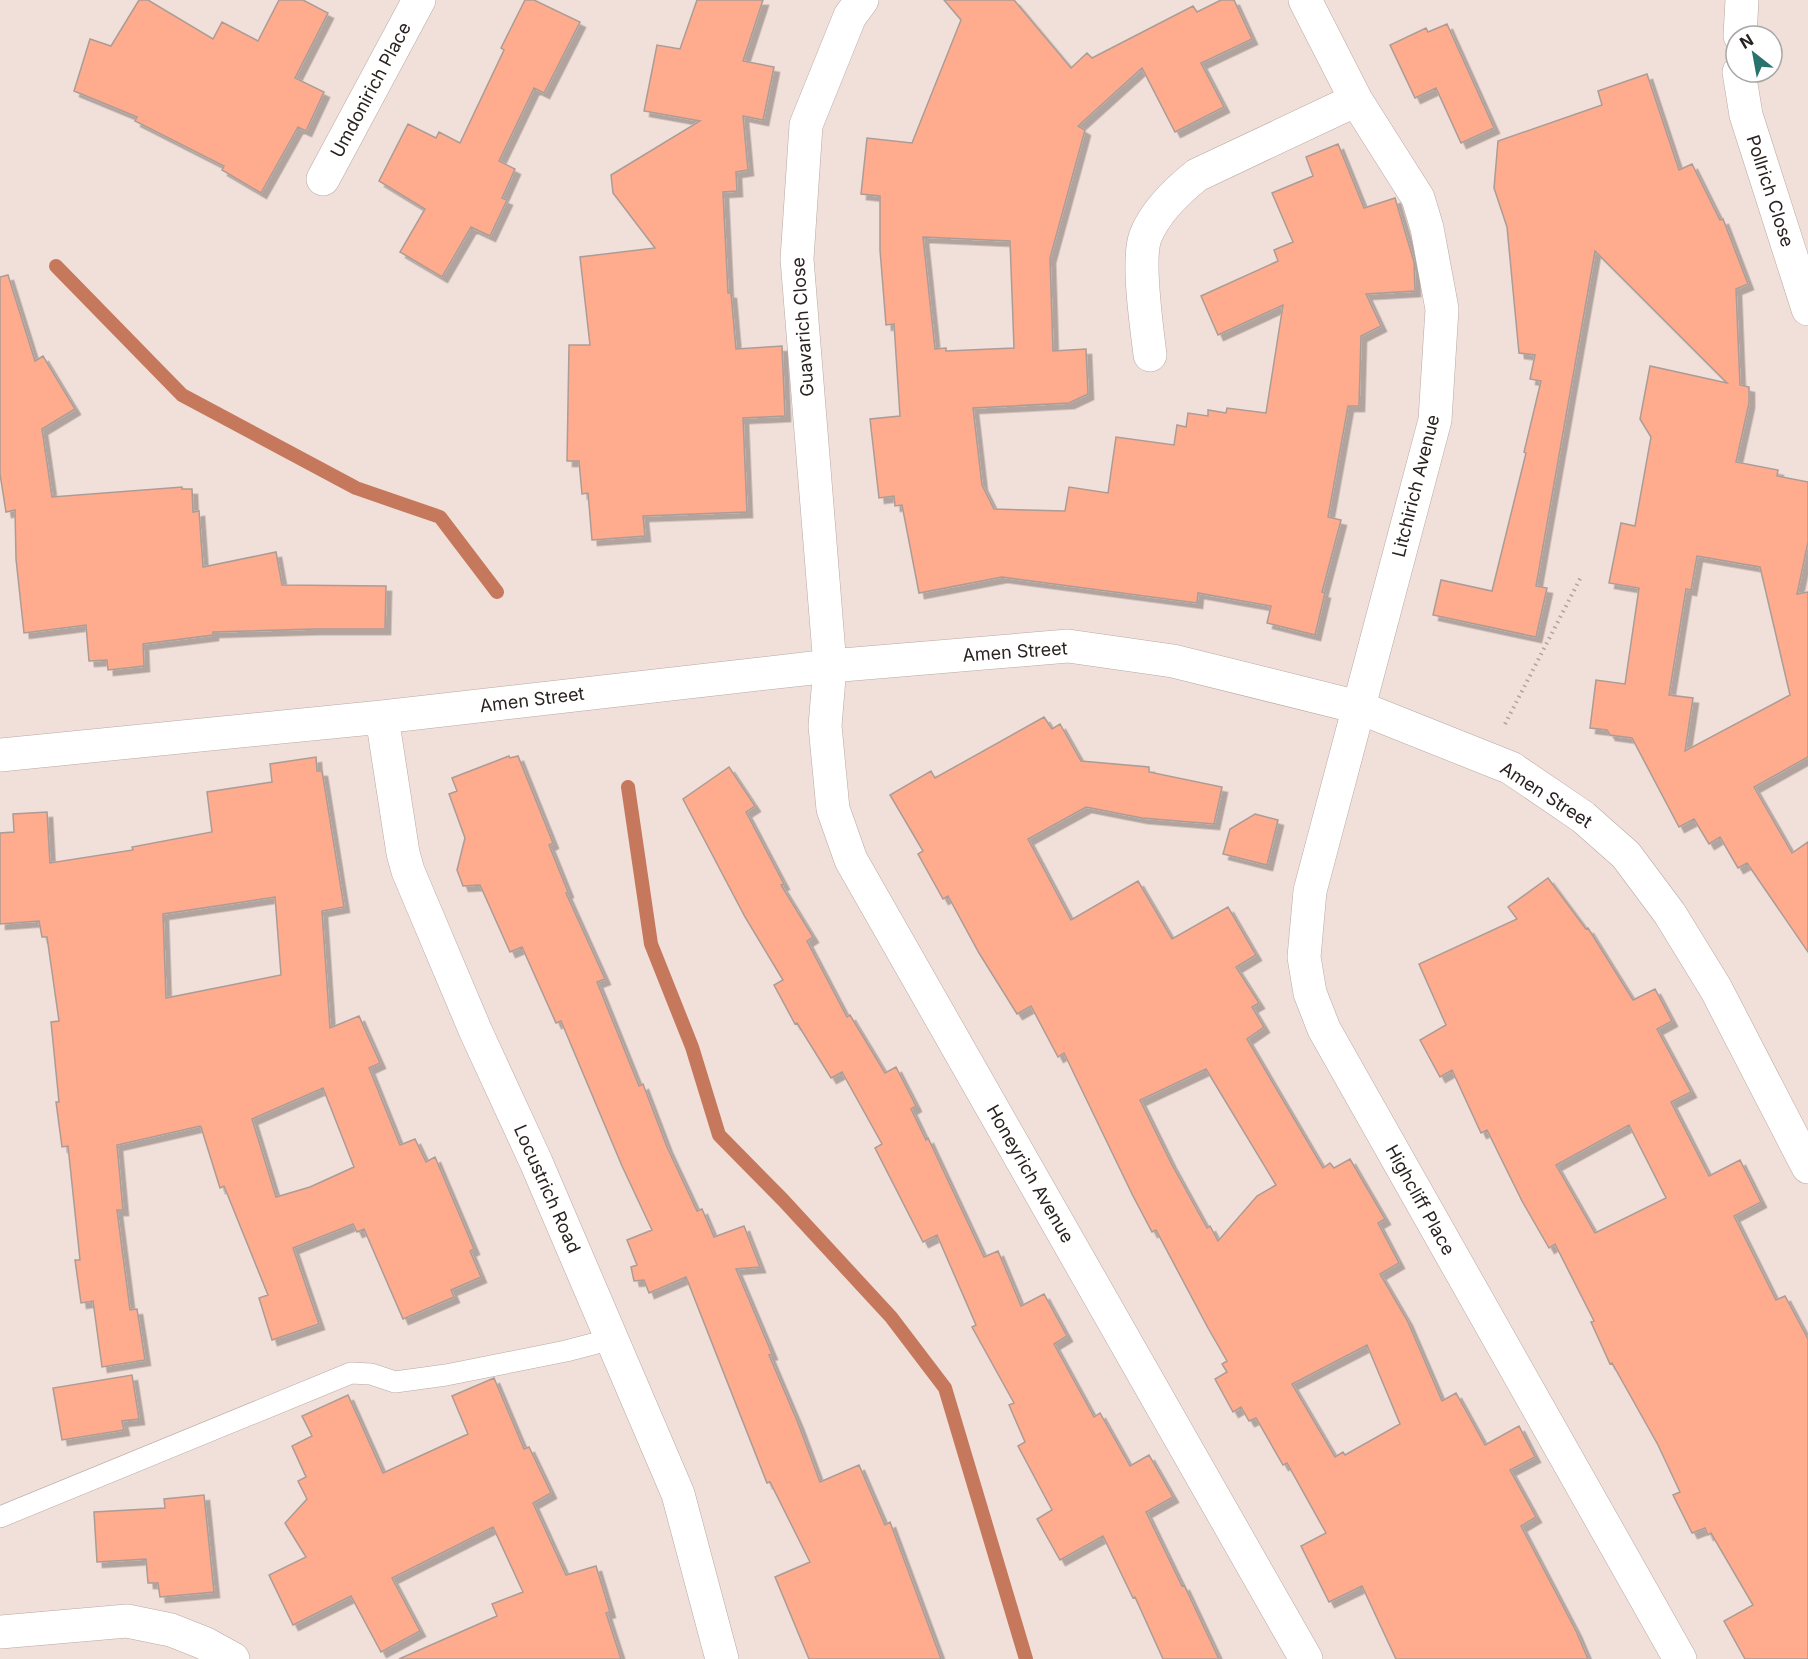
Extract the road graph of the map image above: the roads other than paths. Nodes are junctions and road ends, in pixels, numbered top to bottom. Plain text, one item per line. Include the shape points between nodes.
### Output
1 (419, 0) edge
2 (862, 0) edge
3 (1305, 0) edge
4 (1742, 0) edge
5 (1741, 24) edge
6 (1741, 84) edge
7 (1356, 100) junction
8 (324, 179) dead end
9 (1808, 309) edge
10 (1150, 355) dead end
11 (830, 666) junction
12 (1358, 707) junction
13 (382, 717) junction
14 (0, 755) edge
15 (1808, 1167) edge
16 (612, 1339) junction
17 (0, 1517) edge
18 (0, 1632) edge
19 (233, 1659) edge
20 (722, 1659) edge
21 (1306, 1659) edge
22 (1680, 1659) edge

1 - 8 street, Umdonirich Place
2 - 11 street, Guavarich Close via 850,16 806,125 797,259
3 - 7 street, Litchirich Avenue
4 - 5 street
6 - 9 street, Pollrich Close via 1746,115
7 - 10 street via 1197,175 1176,191 1145,236 1142,258
7 - 12 street, Litchirich Avenue via 1418,198 1442,309 1435,420
11 - 12 street, Amen Street via 1068,646 1173,661
11 - 13 street, Amen Street
11 - 21 street, Honeyrich Avenue via 825,726 834,809 851,860
12 - 15 street, Amen Street via 1511,768 1583,817 1626,855 1670,914 1716,989
12 - 22 street, Highcliff Place via 1310,891 1304,957 1310,993 1324,1029
13 - 14 street, Amen Street
13 - 16 street, Locustrich Road via 408,871
16 - 17 lane via 446,1375 395,1382 371,1374 351,1373
16 - 20 street, Locustrich Road via 678,1494
18 - 19 street via 127,1621 171,1630

